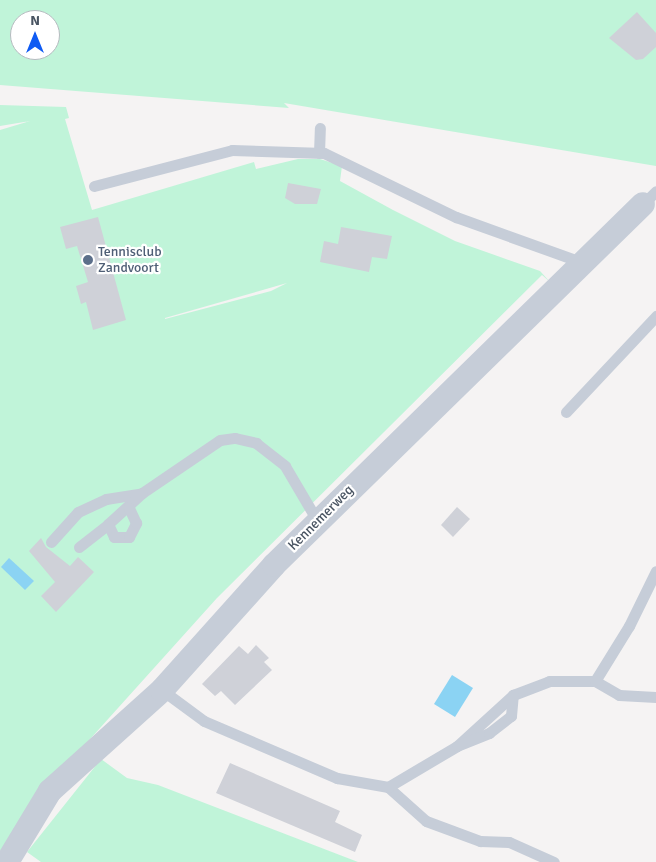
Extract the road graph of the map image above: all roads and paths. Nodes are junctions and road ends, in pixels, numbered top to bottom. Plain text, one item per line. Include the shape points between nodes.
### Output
1 (320, 128) dead end
2 (319, 153) junction
3 (94, 186) dead end
4 (649, 198) edge
5 (581, 262) junction
6 (656, 316) edge
7 (566, 412) dead end
8 (142, 493) junction
9 (129, 508) junction
10 (318, 522) junction
11 (108, 524) junction
12 (50, 542) dead end
13 (79, 547) dead end
14 (656, 571) edge
15 (595, 681) junction
16 (162, 690) junction
17 (656, 696) edge
18 (388, 787) junction
19 (7, 862) edge
20 (554, 862) edge

1 - 2 lane
2 - 3 lane via 232,150
2 - 5 lane via 456,217
4 - 5 street, Kennemerweg
5 - 10 street, Kennemerweg
6 - 7 lane
8 - 9 lane
8 - 10 lane via 220,440 235,438 256,443 285,466
8 - 12 lane via 106,499 78,512
9 - 11 lane
9 - 11 lane via 136,523 130,537 114,537
10 - 16 street, Kennemerweg via 274,565
11 - 13 lane
14 - 15 lane via 629,626
15 - 17 lane via 618,695
15 - 18 lane via 549,681 513,695 511,716 489,733 457,746
16 - 18 lane via 204,721 337,778
16 - 19 street, Kennemerweg via 50,790
18 - 20 lane via 426,821 480,841 509,842

